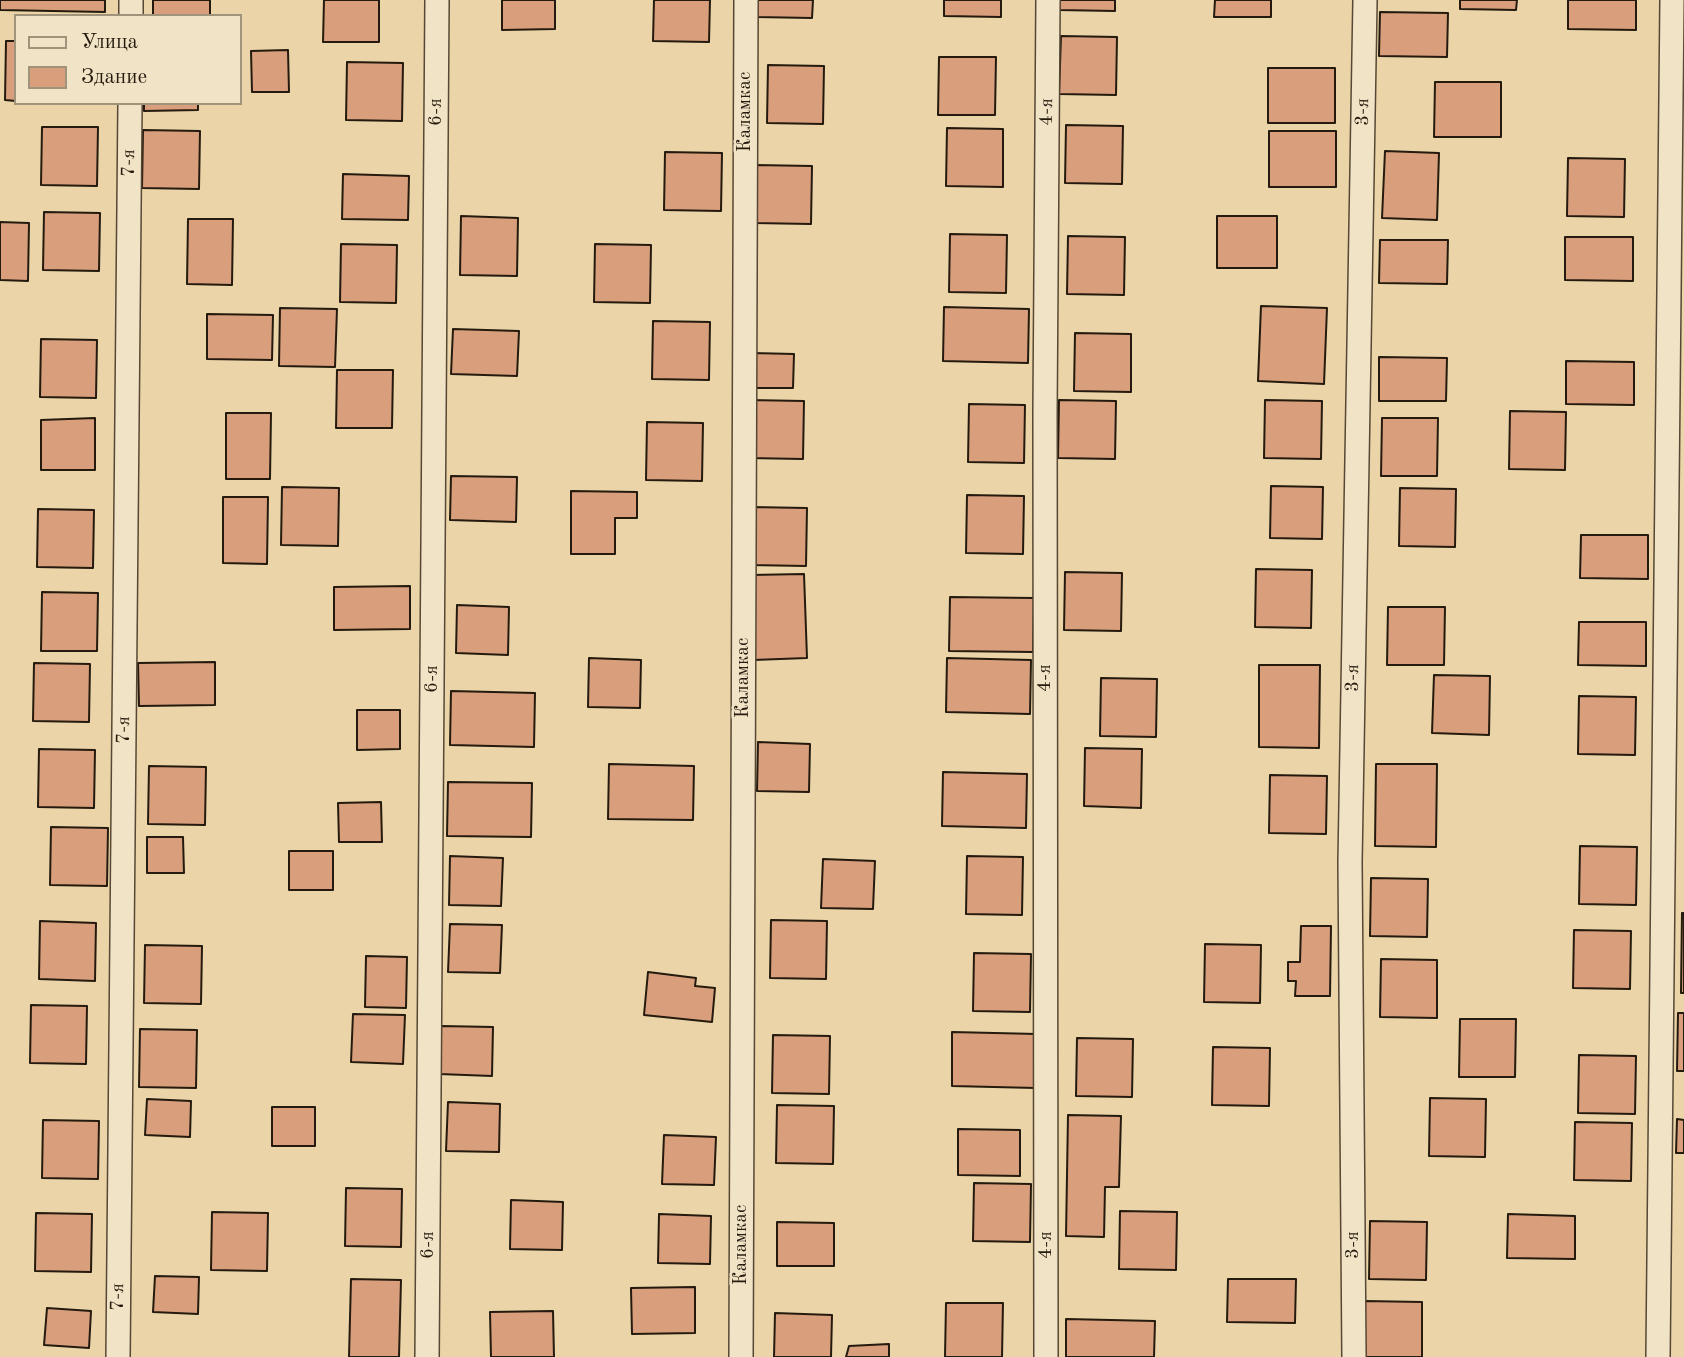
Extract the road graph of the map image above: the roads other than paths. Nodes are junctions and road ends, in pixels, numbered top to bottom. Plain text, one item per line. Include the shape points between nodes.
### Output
1 (437, 0) edge
2 (746, 0) edge
3 (1048, 0) edge
4 (1365, 0) edge
5 (1672, 0) edge
6 (130, 105) edge
7 (118, 1357) edge
8 (428, 1357) edge
9 (741, 1357) edge
10 (1046, 1357) edge
11 (1354, 1357) edge
12 (1658, 1357) edge

1 - 8 street, 6-я
2 - 9 street, Каламкас
3 - 10 street, 4-я
4 - 11 street, 3-я via 1350,862
5 - 12 street
6 - 7 street, 7-я

